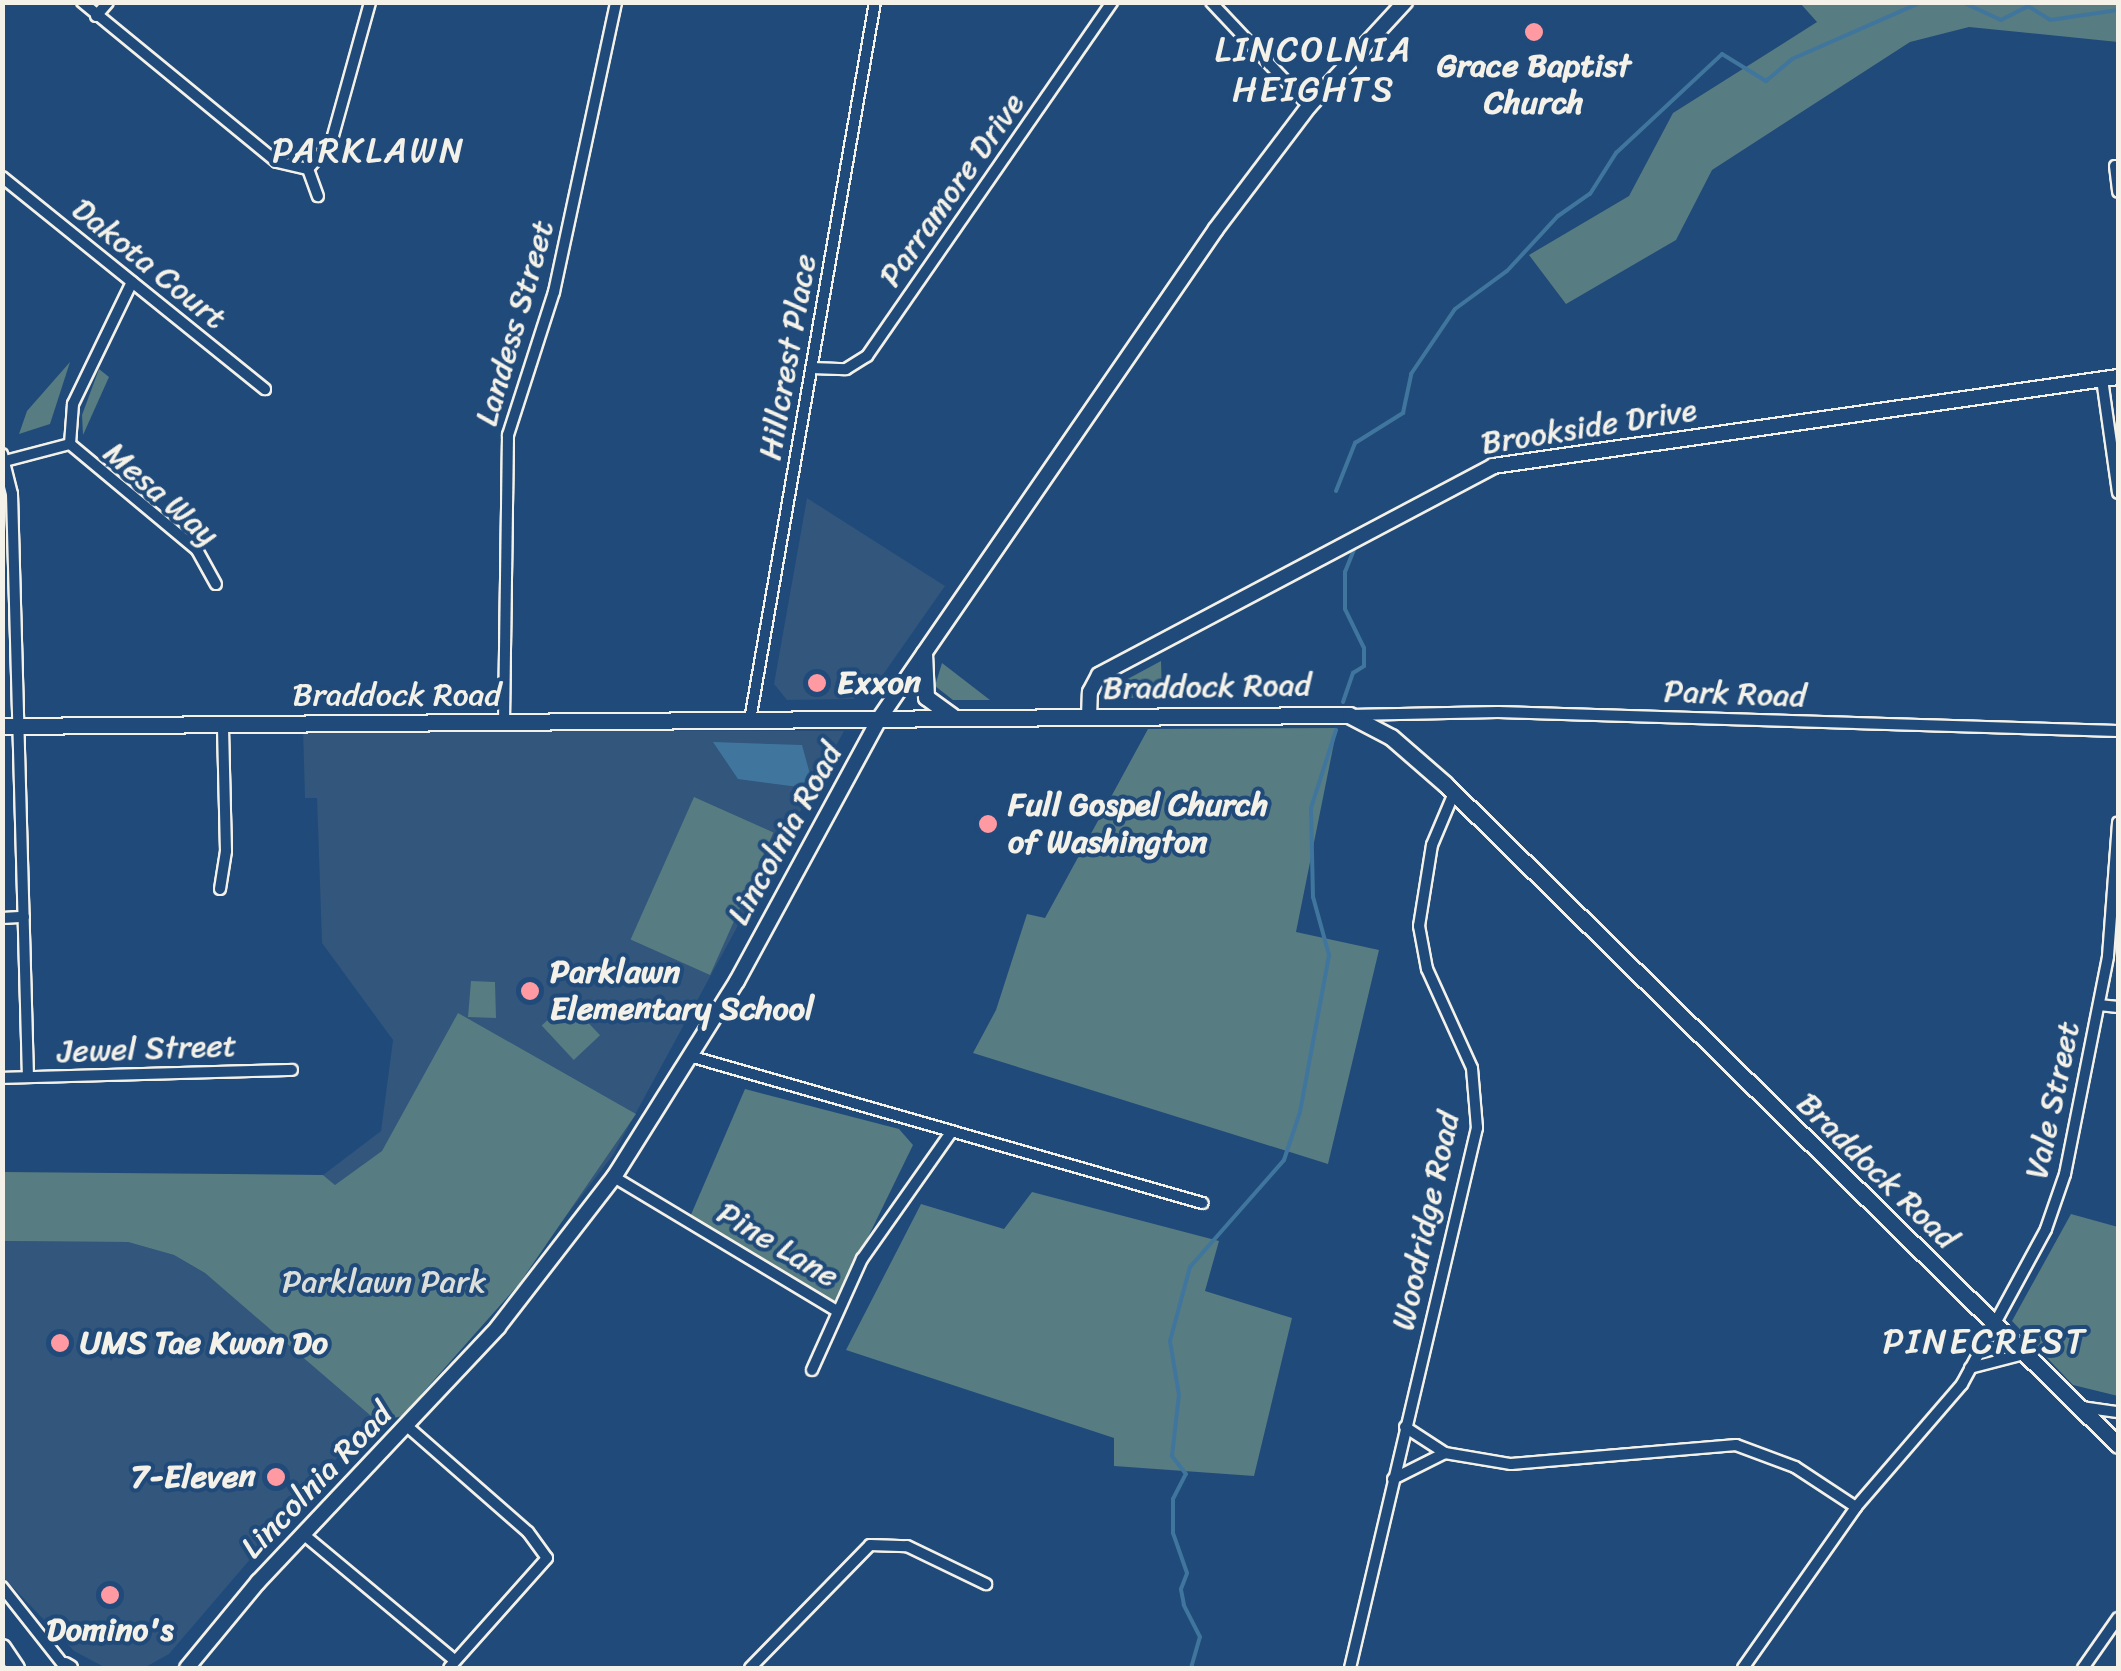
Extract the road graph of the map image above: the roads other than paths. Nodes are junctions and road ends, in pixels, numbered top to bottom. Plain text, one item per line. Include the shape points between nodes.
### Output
1 (82, 2) edge
2 (108, 2) edge
3 (370, 2) edge
4 (616, 2) edge
5 (876, 2) edge
6 (1112, 2) edge
7 (1210, 2) edge
8 (1404, 2) edge
9 (96, 16) junction
10 (1310, 106) junction
11 (2115, 166) dead end
12 (308, 170) junction
13 (2, 178) edge
14 (2118, 192) edge
15 (318, 196) dead end
16 (132, 282) junction
17 (812, 368) junction
18 (2118, 376) edge
19 (2102, 379) junction
20 (265, 389) dead end
21 (70, 444) junction
22 (4, 458) edge
23 (2118, 493) edge
24 (8, 535) edge
25 (216, 584) dead end
26 (924, 653) junction
27 (1349, 715) junction
28 (1089, 717) junction
29 (879, 718) junction
30 (971, 719) junction
31 (750, 720) junction
32 (504, 722) junction
33 (223, 724) junction
34 (11, 726) edge
35 (2118, 732) edge
36 (1454, 794) junction
37 (2118, 822) edge
38 (220, 889) dead end
39 (24, 917) junction
40 (2, 918) edge
41 (2099, 1005) junction
42 (2118, 1007) edge
43 (693, 1057) junction
44 (292, 1070) dead end
45 (2, 1078) edge
46 (28, 1078) junction
47 (952, 1131) junction
48 (614, 1177) junction
49 (1202, 1203) dead end
50 (835, 1310) junction
51 (1992, 1322) junction
52 (2024, 1354) junction
53 (1970, 1368) junction
54 (812, 1370) dead end
55 (2080, 1407) junction
56 (2118, 1412) edge
57 (408, 1426) junction
58 (1406, 1427) junction
59 (2118, 1445) edge
60 (1445, 1453) junction
61 (1393, 1479) junction
62 (1856, 1507) junction
63 (303, 1534) junction
64 (986, 1584) dead end
65 (2, 1587) edge
66 (2118, 1618) edge
67 (2, 1646) edge
68 (451, 1664) edge
69 (67, 1667) edge
70 (16, 1668) edge
71 (187, 1668) edge
72 (750, 1668) edge
73 (1350, 1668) edge
74 (1743, 1668) edge
75 (2083, 1668) edge

1 - 9 street
2 - 9 street
3 - 12 street via 331,144
4 - 32 street, Landess Street via 554,292 508,435
5 - 17 street, Hillcrest Place
6 - 17 street, Parramore Drive via 868,356 846,370
7 - 10 street
8 - 10 main road, Lincolnia Road
9 - 12 street via 277,162
10 - 26 main road, Lincolnia Road via 1122,361
11 - 14 street
12 - 15 street
13 - 16 street, Dakota Court
16 - 20 street, Dakota Court
16 - 21 street via 73,404
17 - 31 street, Hillcrest Place
18 - 19 main road, Brookside Drive
19 - 23 street
19 - 28 main road, Brookside Drive via 1492,466 1099,676
21 - 22 street
21 - 25 street, Mesa Way via 197,550
22 - 24 street
24 - 34 street
26 - 29 main road, Lincolnia Road
26 - 30 main road via 922,688 930,705
27 - 28 main road, Braddock Road
27 - 35 street, Park Road via 1498,712
27 - 36 main road, Braddock Road via 1391,737
28 - 30 main road, Braddock Road
29 - 30 main road, Braddock Road
29 - 31 main road, Braddock Road
29 - 43 main road, Lincolnia Road
31 - 32 main road, Braddock Road
32 - 33 main road, Braddock Road
33 - 34 main road, Braddock Road
33 - 38 street via 226,852
34 - 39 street
36 - 51 main road, Braddock Road
36 - 58 street, Woodridge Road via 1432,845 1419,926 1426,969 1472,1068 1477,1128
37 - 41 street, Vale Street via 2115,905
39 - 40 street
39 - 46 street
41 - 42 street
41 - 51 street, Vale Street via 2055,1207
43 - 47 street
43 - 48 main road, Lincolnia Road
44 - 46 street, Jewel Street
45 - 46 street, Jewel Street
47 - 49 street
47 - 50 street, Pine Lane via 891,1212
48 - 50 street, Pine Lane
48 - 57 main road, Lincolnia Road via 510,1313
50 - 54 street
51 - 52 main road, Braddock Road
51 - 53 street, Vale Street
52 - 53 street
52 - 55 main road, Braddock Road
53 - 62 street, Vale Street via 1942,1412
55 - 56 street
55 - 59 main road, Braddock Road
57 - 63 main road, Lincolnia Road
57 - 68 street via 528,1532 546,1558
58 - 60 street
58 - 61 street, Woodridge Road
60 - 61 street
60 - 62 street via 1544,1464 1736,1444 1796,1467
61 - 73 street, Woodridge Road
62 - 74 street, Vale Street
63 - 68 street
63 - 71 main road, Lincolnia Road
64 - 72 street via 907,1546 870,1546
65 - 69 street
66 - 75 street
67 - 70 main road

